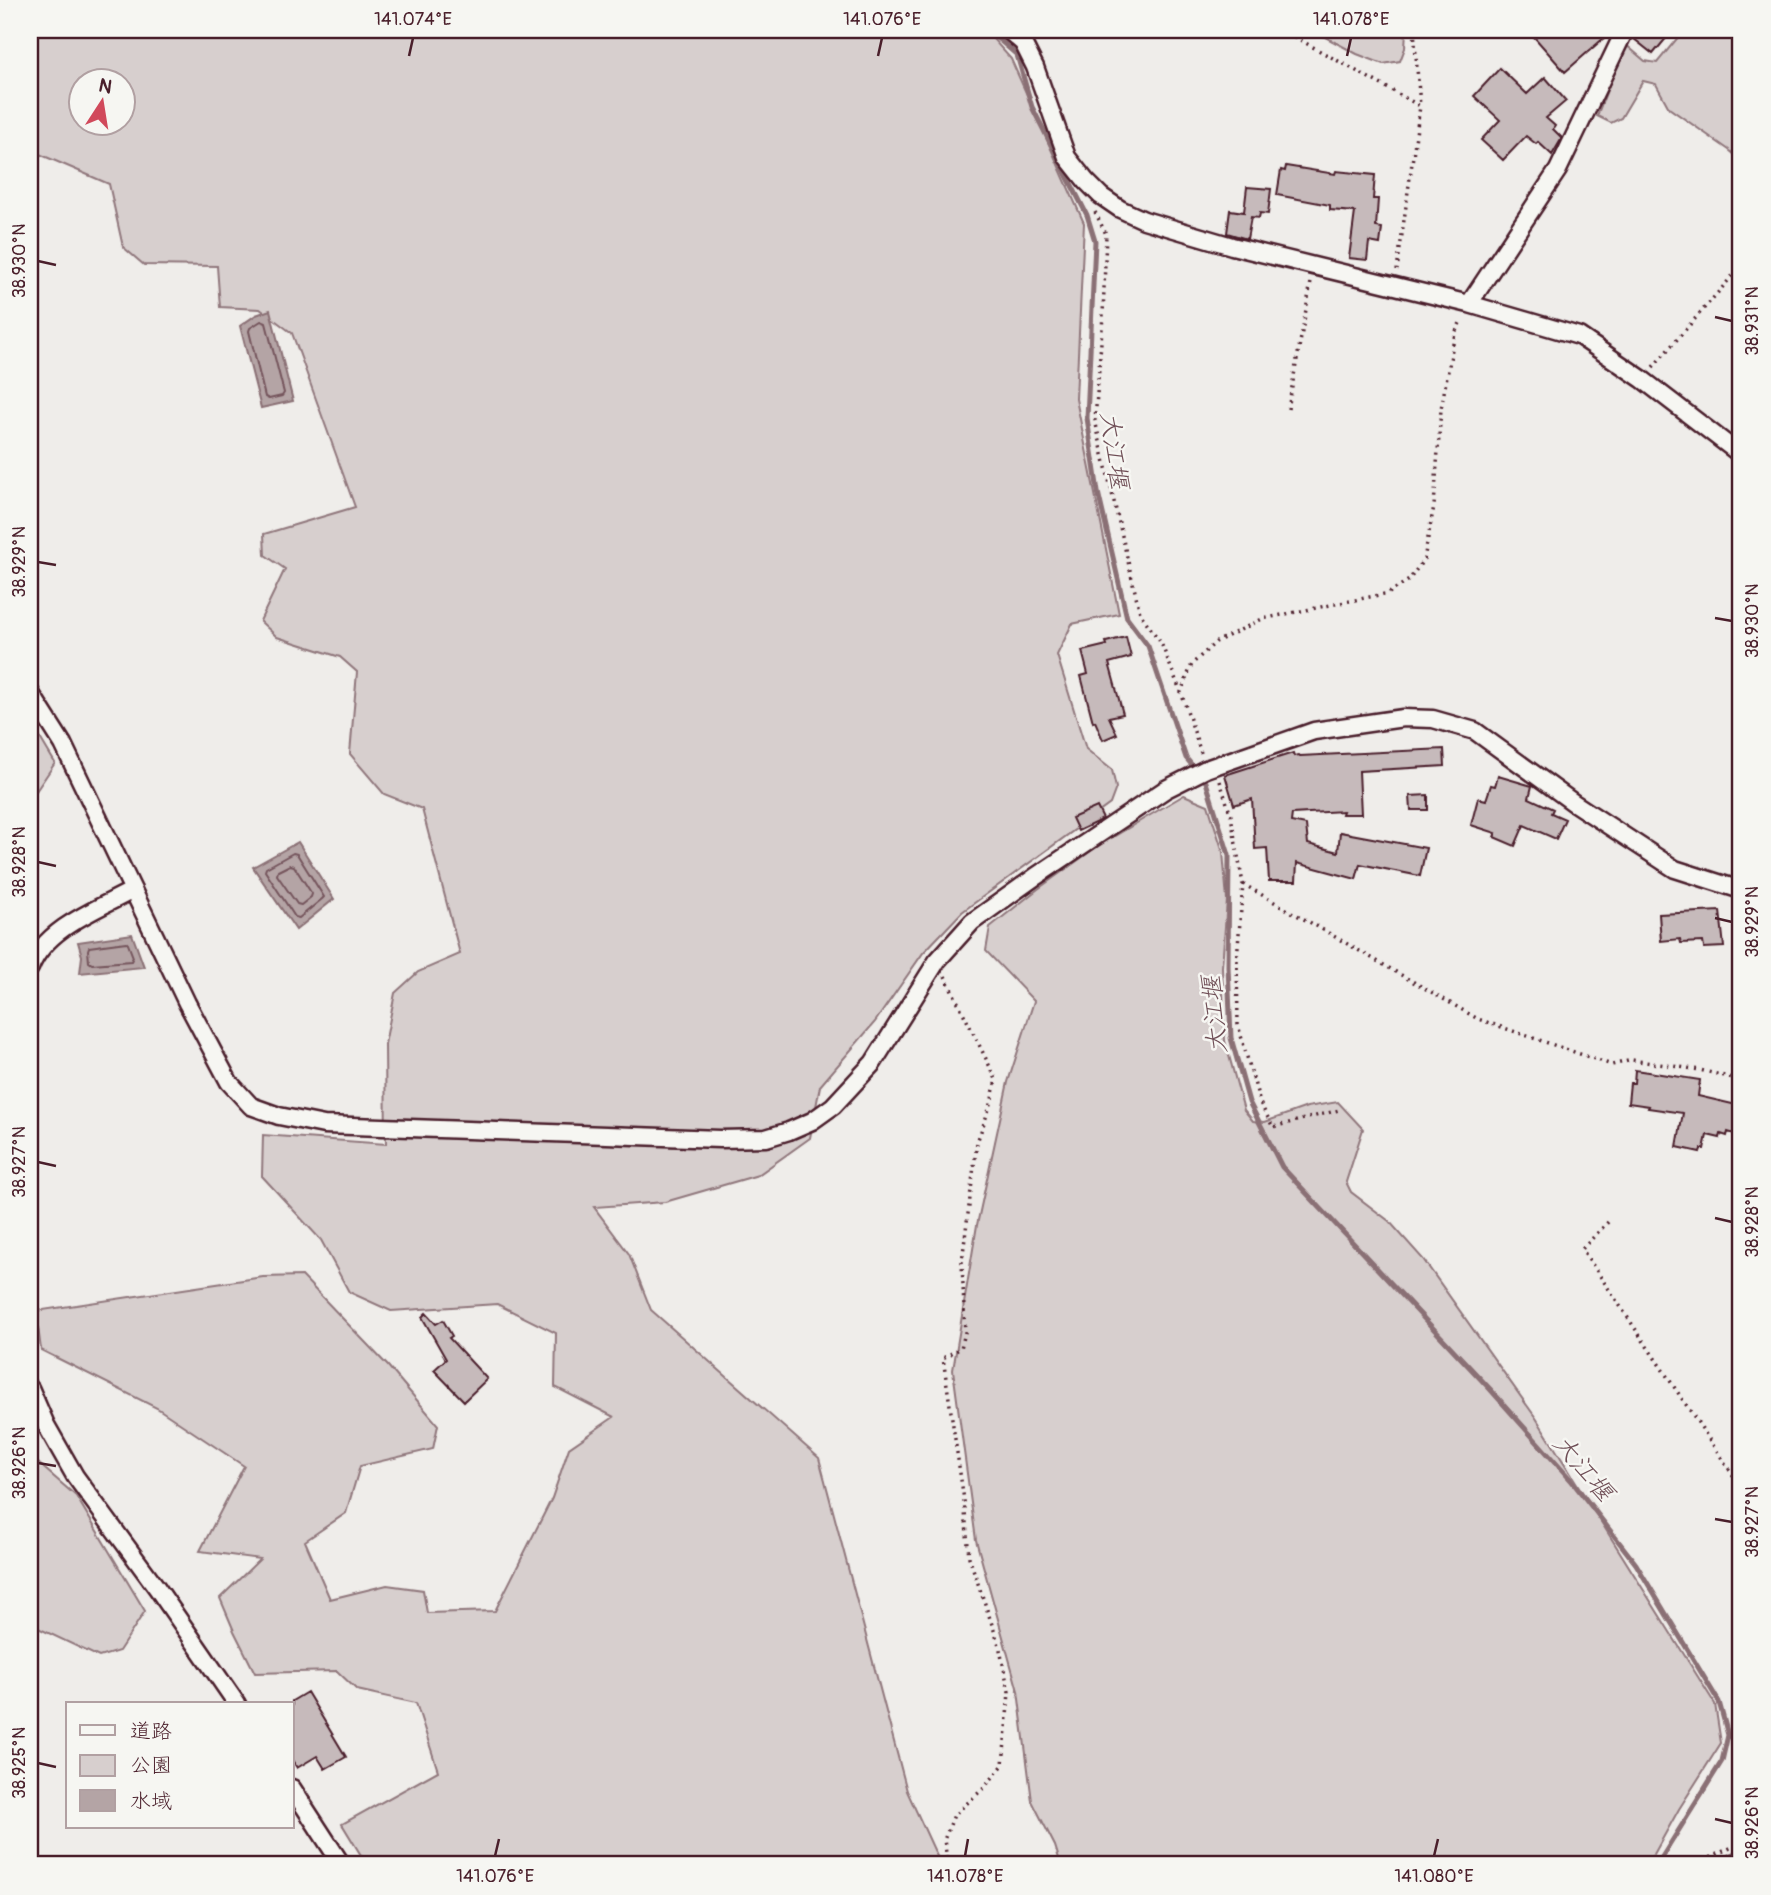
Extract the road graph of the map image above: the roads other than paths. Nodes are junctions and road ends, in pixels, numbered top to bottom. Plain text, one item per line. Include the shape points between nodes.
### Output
1 (1008, 30) edge
2 (1625, 30) edge
3 (1469, 304) junction
4 (1741, 455) edge
5 (30, 692) edge
6 (133, 890) junction
7 (1741, 890) edge
8 (30, 968) edge
9 (30, 1388) edge
10 (236, 1702) edge
11 (294, 1791) edge
12 (342, 1865) edge

1 - 3 street via 1023,43 1035,67 1067,157 1101,196 1120,209 1232,246
2 - 3 street via 1558,170
3 - 4 street via 1579,336
5 - 6 street via 63,744
6 - 7 street via 229,1082 251,1106 324,1125 720,1139 766,1138 812,1121 833,1106 873,1063 937,961 972,922 1166,789 1209,768 1314,731 1403,718 1433,719 1475,731 1675,869
6 - 8 street via 59,930
9 - 10 street via 75,1476
11 - 12 street

